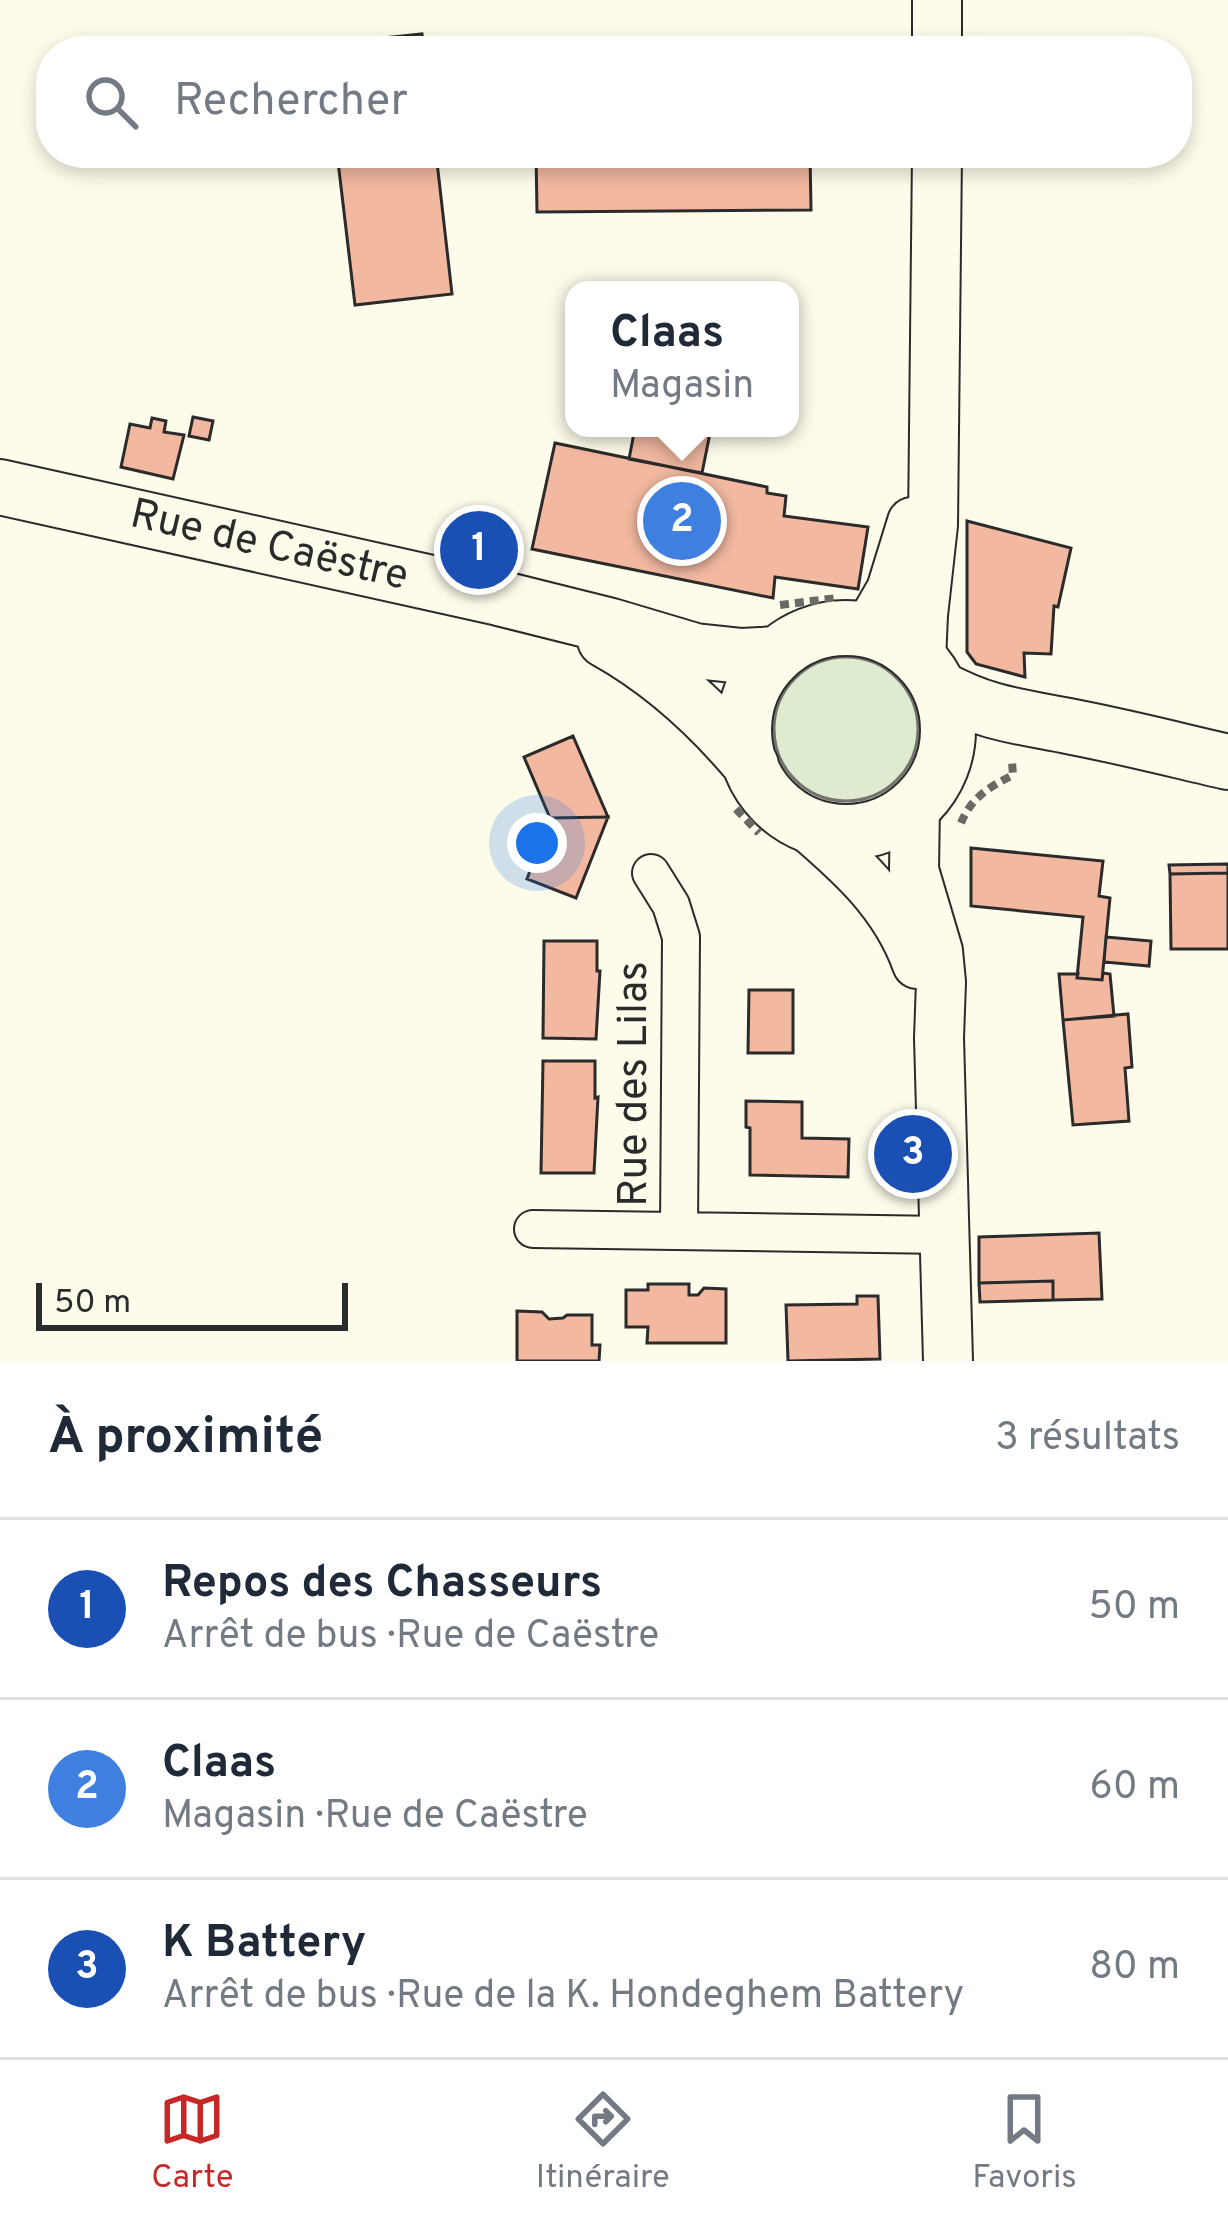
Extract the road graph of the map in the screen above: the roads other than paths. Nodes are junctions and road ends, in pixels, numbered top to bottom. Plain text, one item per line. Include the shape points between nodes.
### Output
1 (937, 0) edge
2 (937, 36) edge
3 (937, 168) edge
4 (932, 448) junction
5 (0, 487) edge
6 (537, 609) junction
7 (858, 613) junction
8 (778, 630) junction
9 (930, 674) junction
10 (1111, 735) junction
11 (1228, 762) edge
12 (740, 781) junction
13 (925, 792) junction
14 (788, 833) junction
15 (651, 873) dead end
16 (939, 1038) junction
17 (533, 1229) dead end
18 (679, 1231) junction
19 (944, 1235) junction
20 (948, 1361) edge

1 - 2 street
3 - 4 street
4 - 7 street via 886,602
4 - 9 street via 924,602
5 - 6 main road, Rue de Caëstre
6 - 8 main road, Rue de Caëstre via 742,656
6 - 12 main road, Rue de Caëstre via 636,659 695,705
7 - 8 main road via 851,628 791,644
7 - 9 main road
8 - 12 main road via 747,705
9 - 10 main road via 984,710
9 - 13 main road via 948,734 942,766
10 - 11 main road
10 - 13 main road via 1012,744
12 - 14 main road, Rue de Caëstre via 766,791
13 - 14 main road via 890,822 861,831
13 - 16 street via 914,870 940,964
14 - 16 street via 856,871 886,904 915,958
15 - 18 street, Rue des Lilas via 681,937
16 - 19 street
17 - 18 street, Rue des Lilas
18 - 19 street, Rue des Lilas
19 - 20 street

